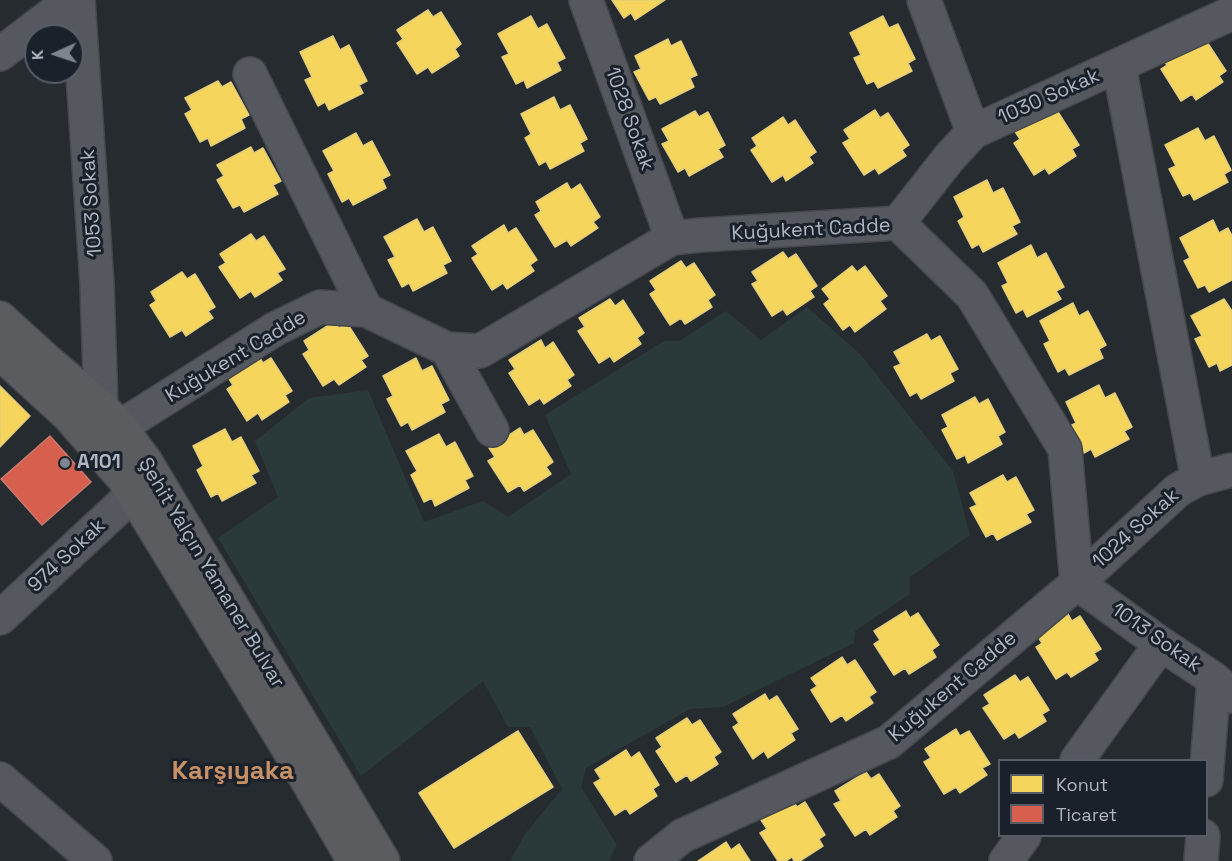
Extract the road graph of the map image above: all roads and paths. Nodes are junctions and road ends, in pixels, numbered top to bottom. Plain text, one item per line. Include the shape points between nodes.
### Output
1 (70, 0) edge
2 (78, 0) edge
3 (586, 0) edge
4 (924, 0) edge
5 (1232, 13) edge
6 (0, 54) edge
7 (1119, 66) junction
8 (250, 74) dead end
9 (973, 132) junction
10 (897, 223) junction
11 (672, 238) junction
12 (366, 310) junction
13 (0, 318) edge
14 (447, 349) junction
15 (0, 353) edge
16 (110, 417) junction
17 (492, 430) dead end
18 (1232, 470) edge
19 (1198, 479) junction
20 (133, 494) junction
21 (1077, 583) junction
22 (0, 618) edge
23 (1161, 644) junction
24 (1223, 687) edge
25 (1078, 759) edge
26 (1208, 769) edge
27 (6, 796) edge
28 (1023, 837) edge
29 (1203, 837) edge
30 (95, 861) edge
31 (354, 861) edge
32 (383, 861) edge
33 (651, 861) edge
34 (1006, 861) edge
35 (1201, 861) edge

1 - 6 street
2 - 16 street, 1053 Sokak
3 - 11 street, 1028 Sokak
4 - 9 street
5 - 7 street, 1030 Sokak
7 - 9 street, 1030 Sokak
7 - 19 street
8 - 12 street
9 - 10 street, 1030 Sokak
10 - 11 street, Kuğukent Cadde
10 - 21 street, Kuğukent Cadde via 972,295 1065,449
11 - 14 street, Kuğukent Cadde via 480,351
12 - 14 street, Kuğukent Cadde
12 - 16 street, Kuğukent Cadde via 320,307
13 - 16 highway, Şehit Yalçın Yamaner Bulvar
14 - 17 street
15 - 20 highway, Şehit Yalçın Yamaner Bulvar via 68,415
16 - 32 highway, Şehit Yalçın Yamaner Bulvar via 146,462
18 - 19 street, 1024 Sokak
19 - 21 street, 1024 Sokak via 1178,490
20 - 22 street, 974 Sokak
20 - 31 highway, Şehit Yalçın Yamaner Bulvar
21 - 23 street, 1013 Sokak
21 - 33 street, Kuğukent Cadde via 889,742 682,836
23 - 24 street, 1013 Sokak
23 - 25 street
24 - 26 street
27 - 30 street
28 - 34 street
29 - 35 street

